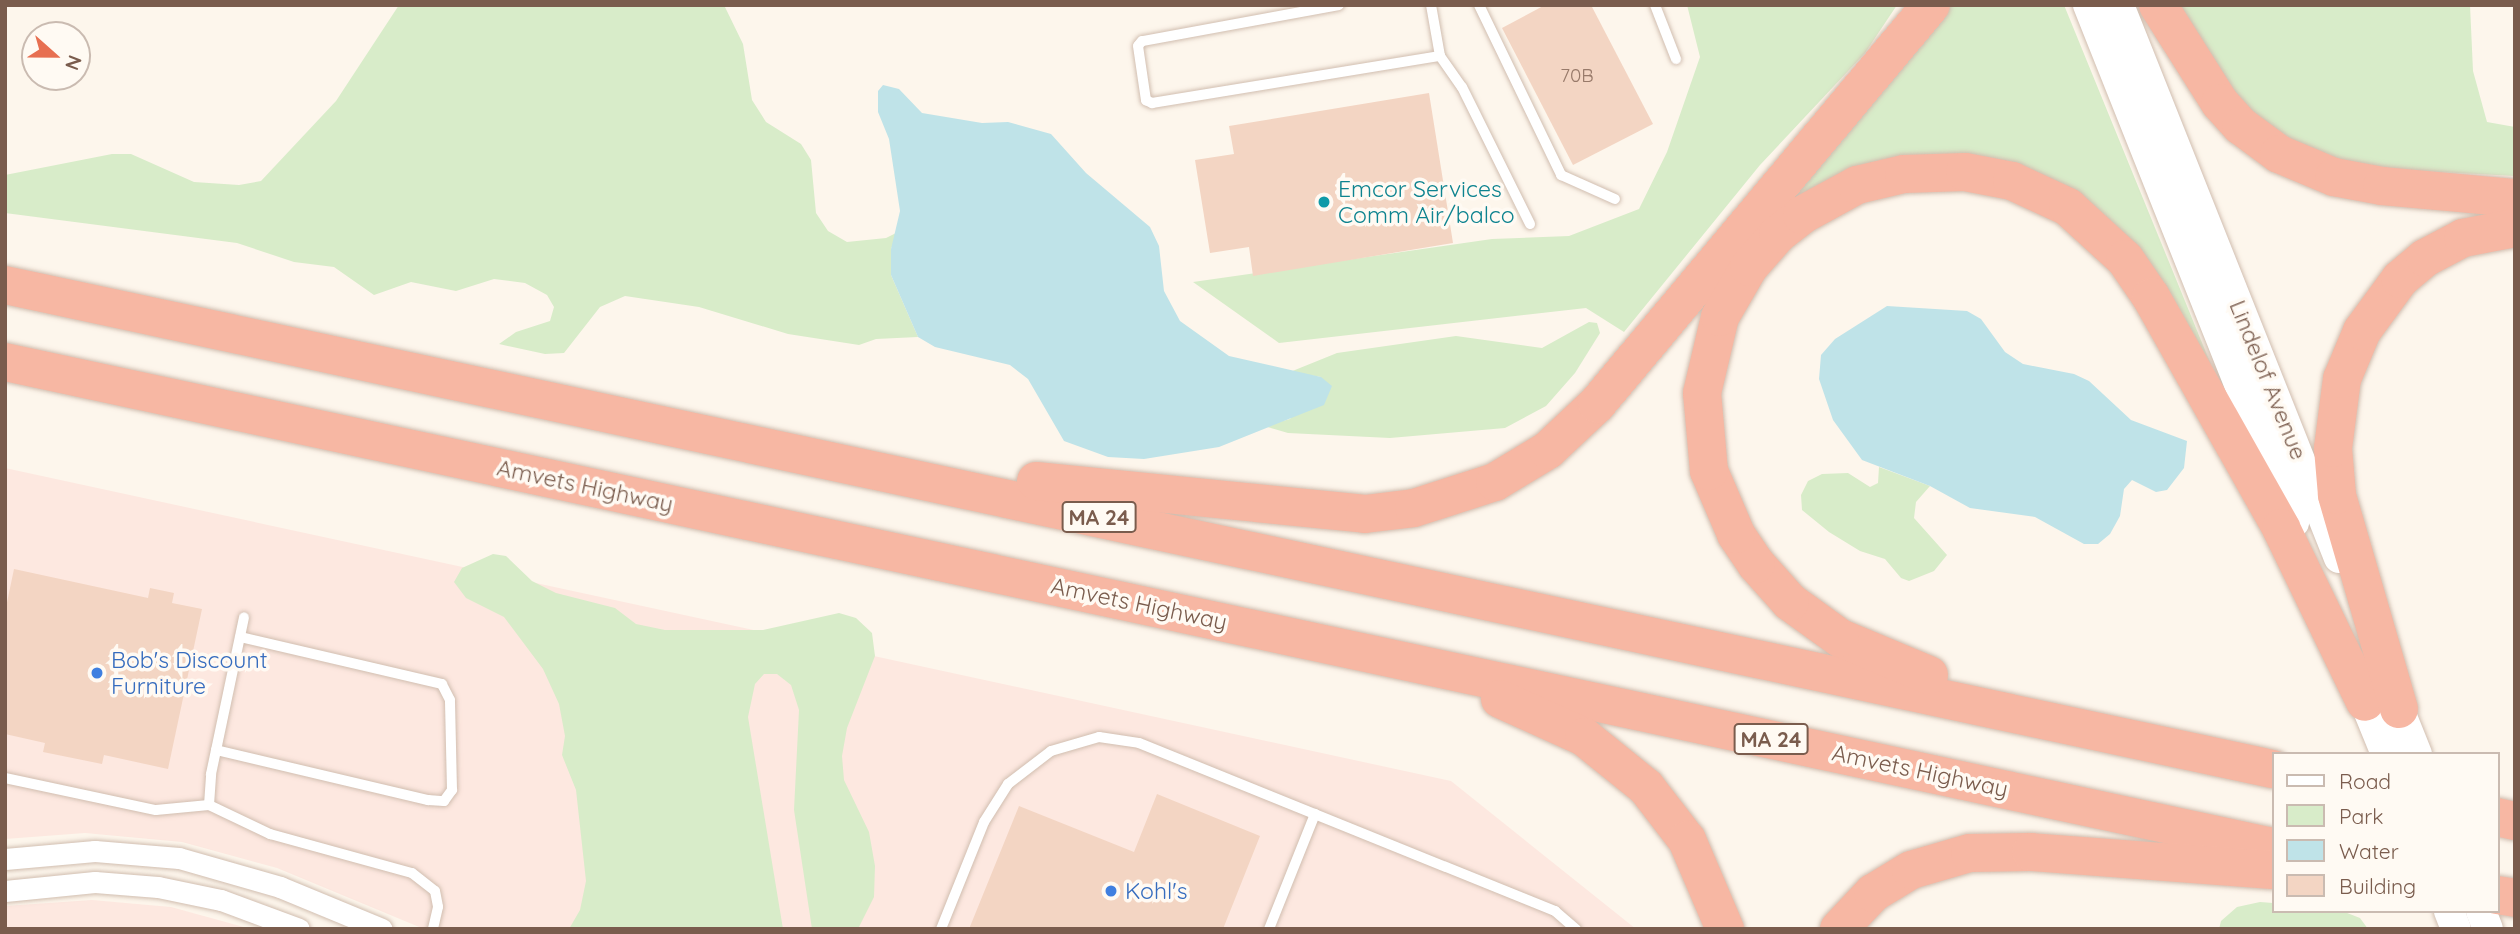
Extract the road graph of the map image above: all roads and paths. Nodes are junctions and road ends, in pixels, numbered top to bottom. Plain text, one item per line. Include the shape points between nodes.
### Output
1 (1339, 5) edge
2 (1432, 5) edge
3 (1479, 5) edge
4 (1655, 5) edge
5 (1931, 5) edge
6 (2088, 5) edge
7 (2119, 5) edge
8 (2158, 5) edge
9 (1440, 56) junction
10 (1676, 59) dead end
11 (2515, 198) edge
12 (1615, 199) dead end
13 (1530, 224) dead end
14 (2515, 228) edge
15 (5, 285) edge
16 (5, 362) edge
17 (602, 412) junction
18 (244, 617) dead end
19 (1269, 632) junction
20 (240, 637) junction
21 (2382, 705) junction
22 (216, 750) junction
23 (2193, 752) junction
24 (2385, 752) edge
25 (2416, 752) edge
26 (2272, 769) edge
27 (5, 778) edge
28 (209, 805) junction
29 (1315, 814) junction
30 (2272, 847) edge
31 (5, 859) edge
32 (2272, 870) edge
33 (5, 891) edge
34 (299, 929) edge
35 (382, 929) edge
36 (433, 929) edge
37 (941, 929) edge
38 (1269, 929) edge
39 (1576, 929) edge
40 (1725, 929) edge
41 (1839, 929) edge

1 - 9 lane via 1142,41 1138,46 1146,100 1152,103
2 - 9 lane
3 - 12 lane via 1561,175
4 - 10 lane
5 - 17 highway via 1580,421 1523,467 1464,494 1381,513 1331,512 1007,477
6 - 21 main road, Lindelof Avenue
7 - 21 main road, Lindelof Avenue
8 - 11 highway via 2220,103 2279,154 2334,177 2382,186
9 - 13 lane via 1462,87
14 - 21 highway via 2463,238 2425,258 2400,279 2362,331 2342,379 2333,447 2337,495
15 - 17 highway, MA 24
16 - 19 highway, Amvets Highway / MA 24
17 - 23 highway, MA 24
18 - 20 lane
19 - 30 highway, Amvets Highway / MA 24
19 - 40 highway via 1470,688 1545,717 1610,753 1646,787 1687,840
20 - 22 lane
20 - 22 lane via 442,684 450,699 452,790 444,801 428,800
21 - 23 highway via 2172,333 2125,259 2091,225 2068,207 2012,181 1934,170 1857,186 1801,215 1749,267 1734,289 1717,327 1704,378 1702,424 1709,471 1730,523 1756,564 1814,621 1868,652 1984,692
21 - 24 main road, Lindelof Avenue
21 - 25 main road, Lindelof Avenue
22 - 28 lane
23 - 26 highway, MA 24
27 - 28 lane via 156,810
28 - 36 lane via 270,834 419,876 432,885 438,899
29 - 37 lane via 1130,740 1073,741 1027,766 998,796
29 - 38 lane
29 - 39 lane via 1555,911
31 - 35 street via 95,851 179,858 280,887
32 - 41 highway via 2031,852 1970,853 1911,870 1873,893
33 - 34 street via 95,882 158,887 220,900

